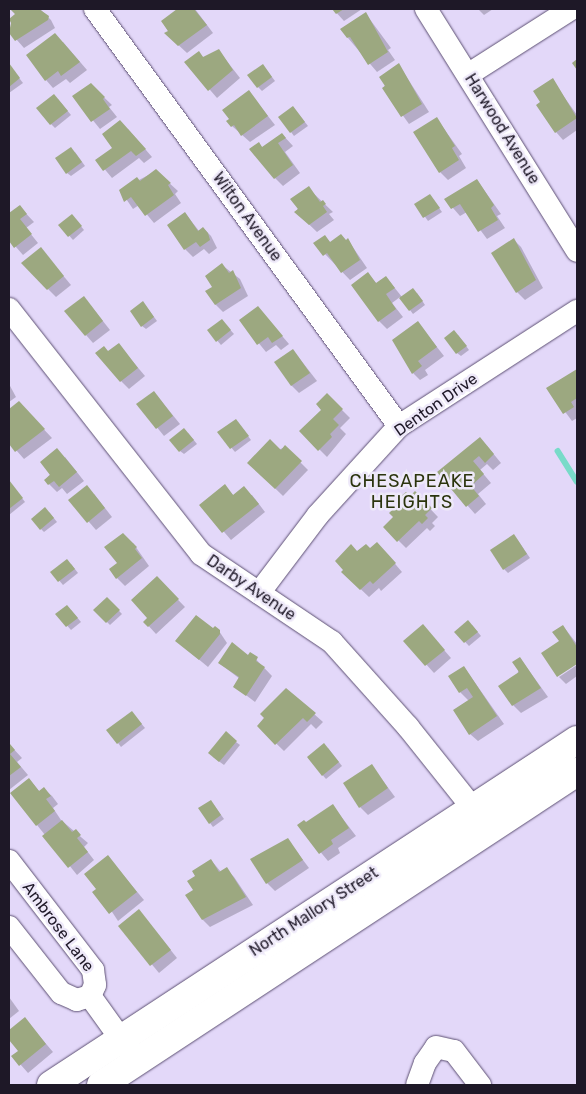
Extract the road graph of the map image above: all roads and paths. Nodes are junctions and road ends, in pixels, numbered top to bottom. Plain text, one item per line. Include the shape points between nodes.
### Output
1 (95, 9) edge
2 (426, 9) edge
3 (571, 9) edge
4 (469, 74) junction
5 (577, 251) edge
6 (9, 308) edge
7 (577, 310) edge
8 (399, 426) junction
9 (259, 593) junction
10 (577, 740) edge
11 (577, 772) edge
12 (474, 808) junction
13 (489, 830) junction
14 (9, 861) edge
15 (9, 927) edge
16 (90, 996) junction
17 (121, 1039) junction
18 (137, 1062) junction
19 (51, 1085) edge
20 (101, 1085) edge
21 (416, 1085) edge
22 (480, 1085) edge

1 - 8 street, Wilton Avenue
2 - 4 street, Harwood Avenue
3 - 4 street
4 - 5 street, Harwood Avenue
6 - 9 street, Darby Avenue via 201,554
7 - 8 street, Denton Drive
8 - 9 street, Denton Drive via 318,515
9 - 12 street, Darby Avenue via 332,642
10 - 12 main road, North Mallory Street
11 - 13 main road, North Mallory Street
12 - 13 street, Darby Avenue
12 - 17 main road, North Mallory Street
13 - 18 main road, North Mallory Street
14 - 16 street, Ambrose Lane via 93,970 95,985
15 - 16 street, Ambrose Lane via 61,993 78,1000
16 - 17 street, Ambrose Lane
17 - 18 street, Ambrose Lane
17 - 19 main road, North Mallory Street
18 - 20 main road, North Mallory Street
21 - 22 street via 436,1047 454,1051

